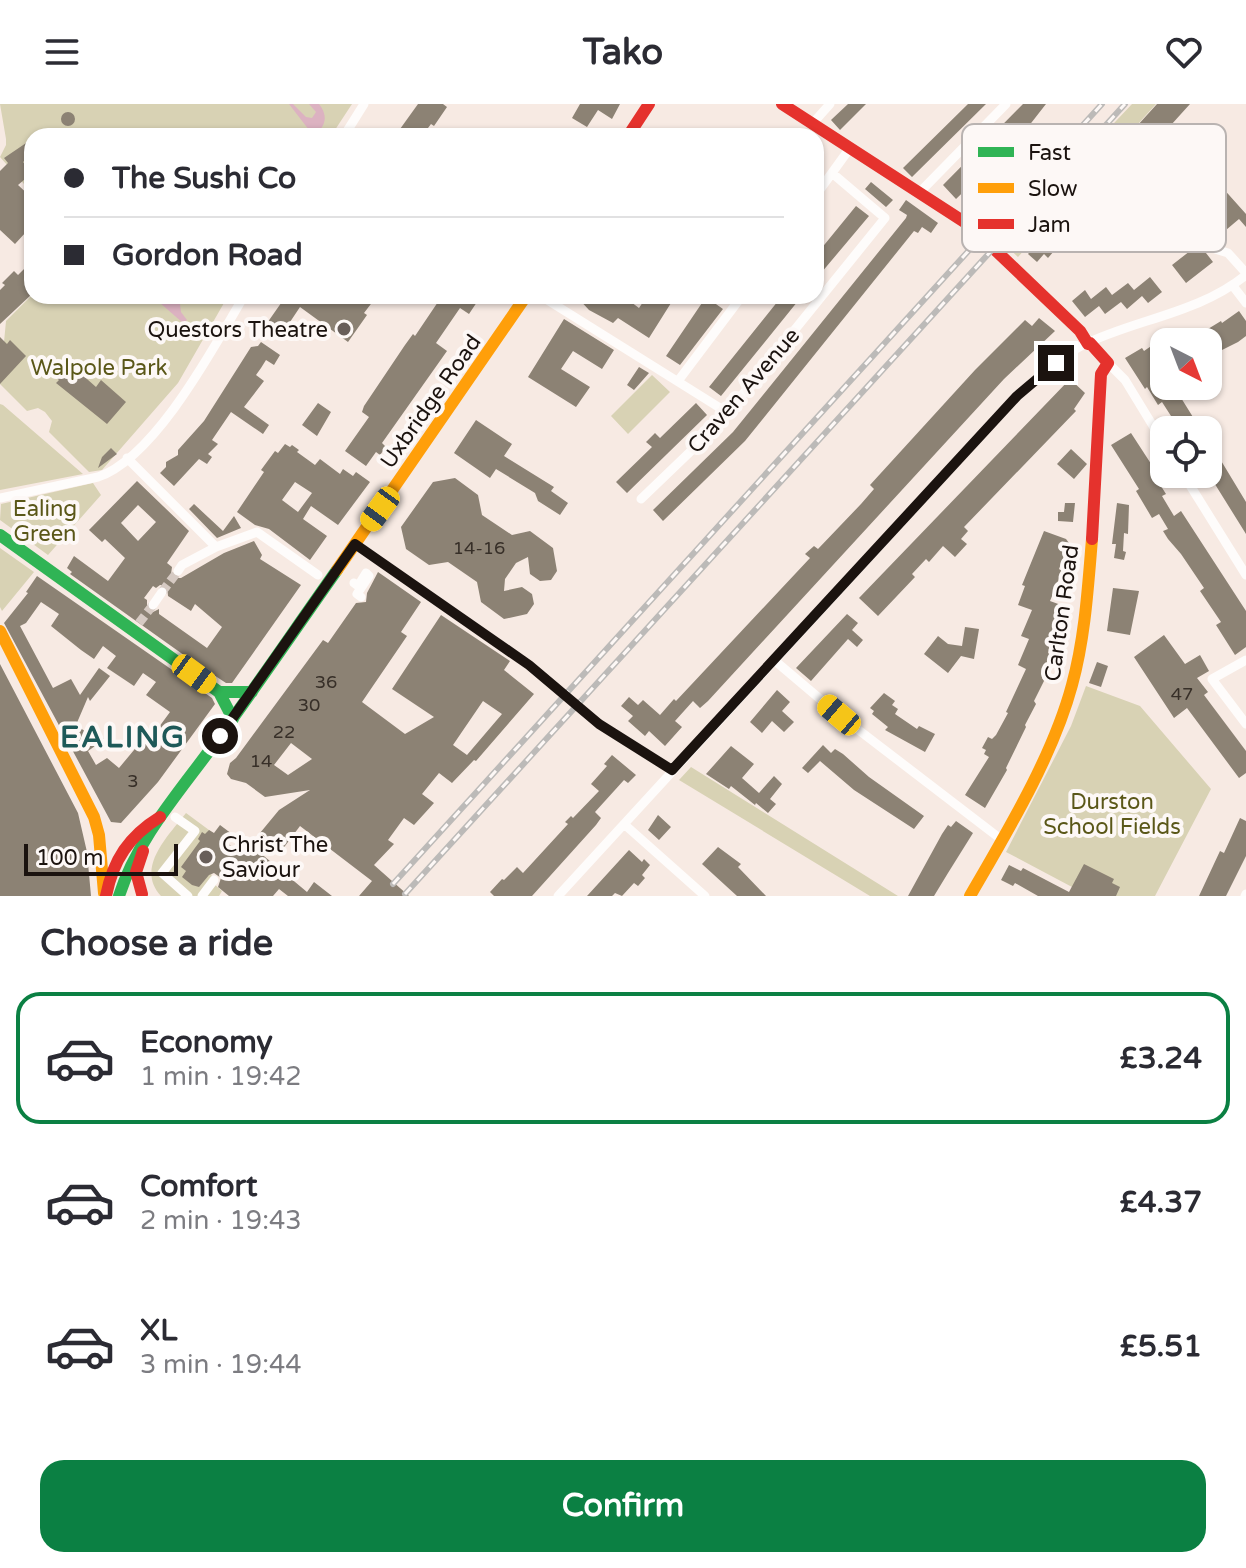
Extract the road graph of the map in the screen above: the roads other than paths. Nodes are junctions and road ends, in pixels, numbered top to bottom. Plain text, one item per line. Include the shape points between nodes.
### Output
1 (364, 104) edge
2 (649, 104) edge
3 (782, 104) edge
4 (830, 104) edge
5 (1006, 104) edge
6 (813, 123) junction
7 (986, 124) edge
8 (349, 128) edge
9 (633, 128) edge
10 (820, 128) edge
11 (824, 130) edge
12 (850, 148) junction
13 (962, 149) edge
14 (832, 173) junction
15 (824, 184) edge
16 (920, 192) junction
17 (962, 220) edge
18 (997, 252) edge
19 (1225, 252) edge
20 (1246, 274) edge
21 (1233, 286) junction
22 (824, 294) edge
23 (1246, 303) edge
24 (239, 304) edge
25 (521, 304) edge
26 (554, 304) edge
27 (736, 304) edge
28 (816, 304) edge
29 (1089, 343) junction
30 (1108, 363) junction
31 (678, 381) junction
32 (728, 413) junction
33 (1150, 421) edge
34 (127, 458) junction
35 (1192, 488) edge
36 (0, 498) edge
37 (641, 499) dead end
38 (0, 535) edge
39 (355, 544) junction
40 (216, 547) junction
41 (178, 571) tunnel mouth
42 (318, 575) dead end
43 (1246, 575) edge
44 (354, 583) dead end
45 (162, 592) tunnel mouth
46 (361, 597) dead end
47 (153, 605) tunnel mouth
48 (0, 631) edge
49 (774, 660) junction
50 (1246, 660) edge
51 (219, 692) junction
52 (252, 692) junction
53 (233, 719) junction
54 (1246, 724) edge
55 (672, 770) junction
56 (166, 818) junction
57 (624, 824) junction
58 (97, 828) junction
59 (1002, 840) junction
60 (143, 842) junction
61 (119, 853) junction
62 (214, 880) dead end
63 (112, 895) edge
64 (143, 895) edge
65 (975, 895) edge
66 (188, 896) edge
67 (202, 896) edge
68 (558, 896) edge
69 (705, 896) edge

1 - 8 street
2 - 9 main road
3 - 6 main road
4 - 6 street
5 - 7 street
6 - 10 main road
11 - 12 main road
12 - 14 street
12 - 16 main road
13 - 16 street
14 - 15 street
14 - 22 street, Craven Avenue via 885,218
16 - 17 main road
18 - 29 main road
19 - 20 street
20 - 21 street
21 - 23 street
21 - 29 street via 1194,306
24 - 34 street via 187,390
25 - 39 main road, Uxbridge Road
26 - 31 street
27 - 31 street
28 - 32 street, Craven Avenue
29 - 30 main road
29 - 49 street via 1017,396
30 - 33 street
30 - 59 main road, Carlton Road via 1101,374 1084,625 1073,683 1060,724
31 - 32 street
32 - 37 street, Craven Avenue
34 - 36 street via 98,477
34 - 40 street
35 - 43 street
38 - 51 main road
39 - 52 main road, Uxbridge Road
39 - 55 street via 550,682 592,718
40 - 41 street
40 - 42 street via 257,532
44 - 46 street via 358,586 366,573 369,576 357,594
45 - 47 street
48 - 58 main road
49 - 55 street
49 - 59 street
50 - 54 street via 1212,679
51 - 52 main road
51 - 53 main road
52 - 53 main road, Uxbridge Road
53 - 56 main road, Uxbridge Road
55 - 57 street
56 - 60 main road
56 - 61 main road via 143,826
56 - 64 main road via 139,860 136,872
56 - 66 street via 195,831 162,873
57 - 68 street
57 - 69 street
58 - 61 main road
58 - 63 main road
59 - 65 main road, Carlton Road
60 - 61 main road via 134,851
60 - 63 main road
61 - 63 main road via 111,872
62 - 67 street
63 - 64 main road via 136,888

